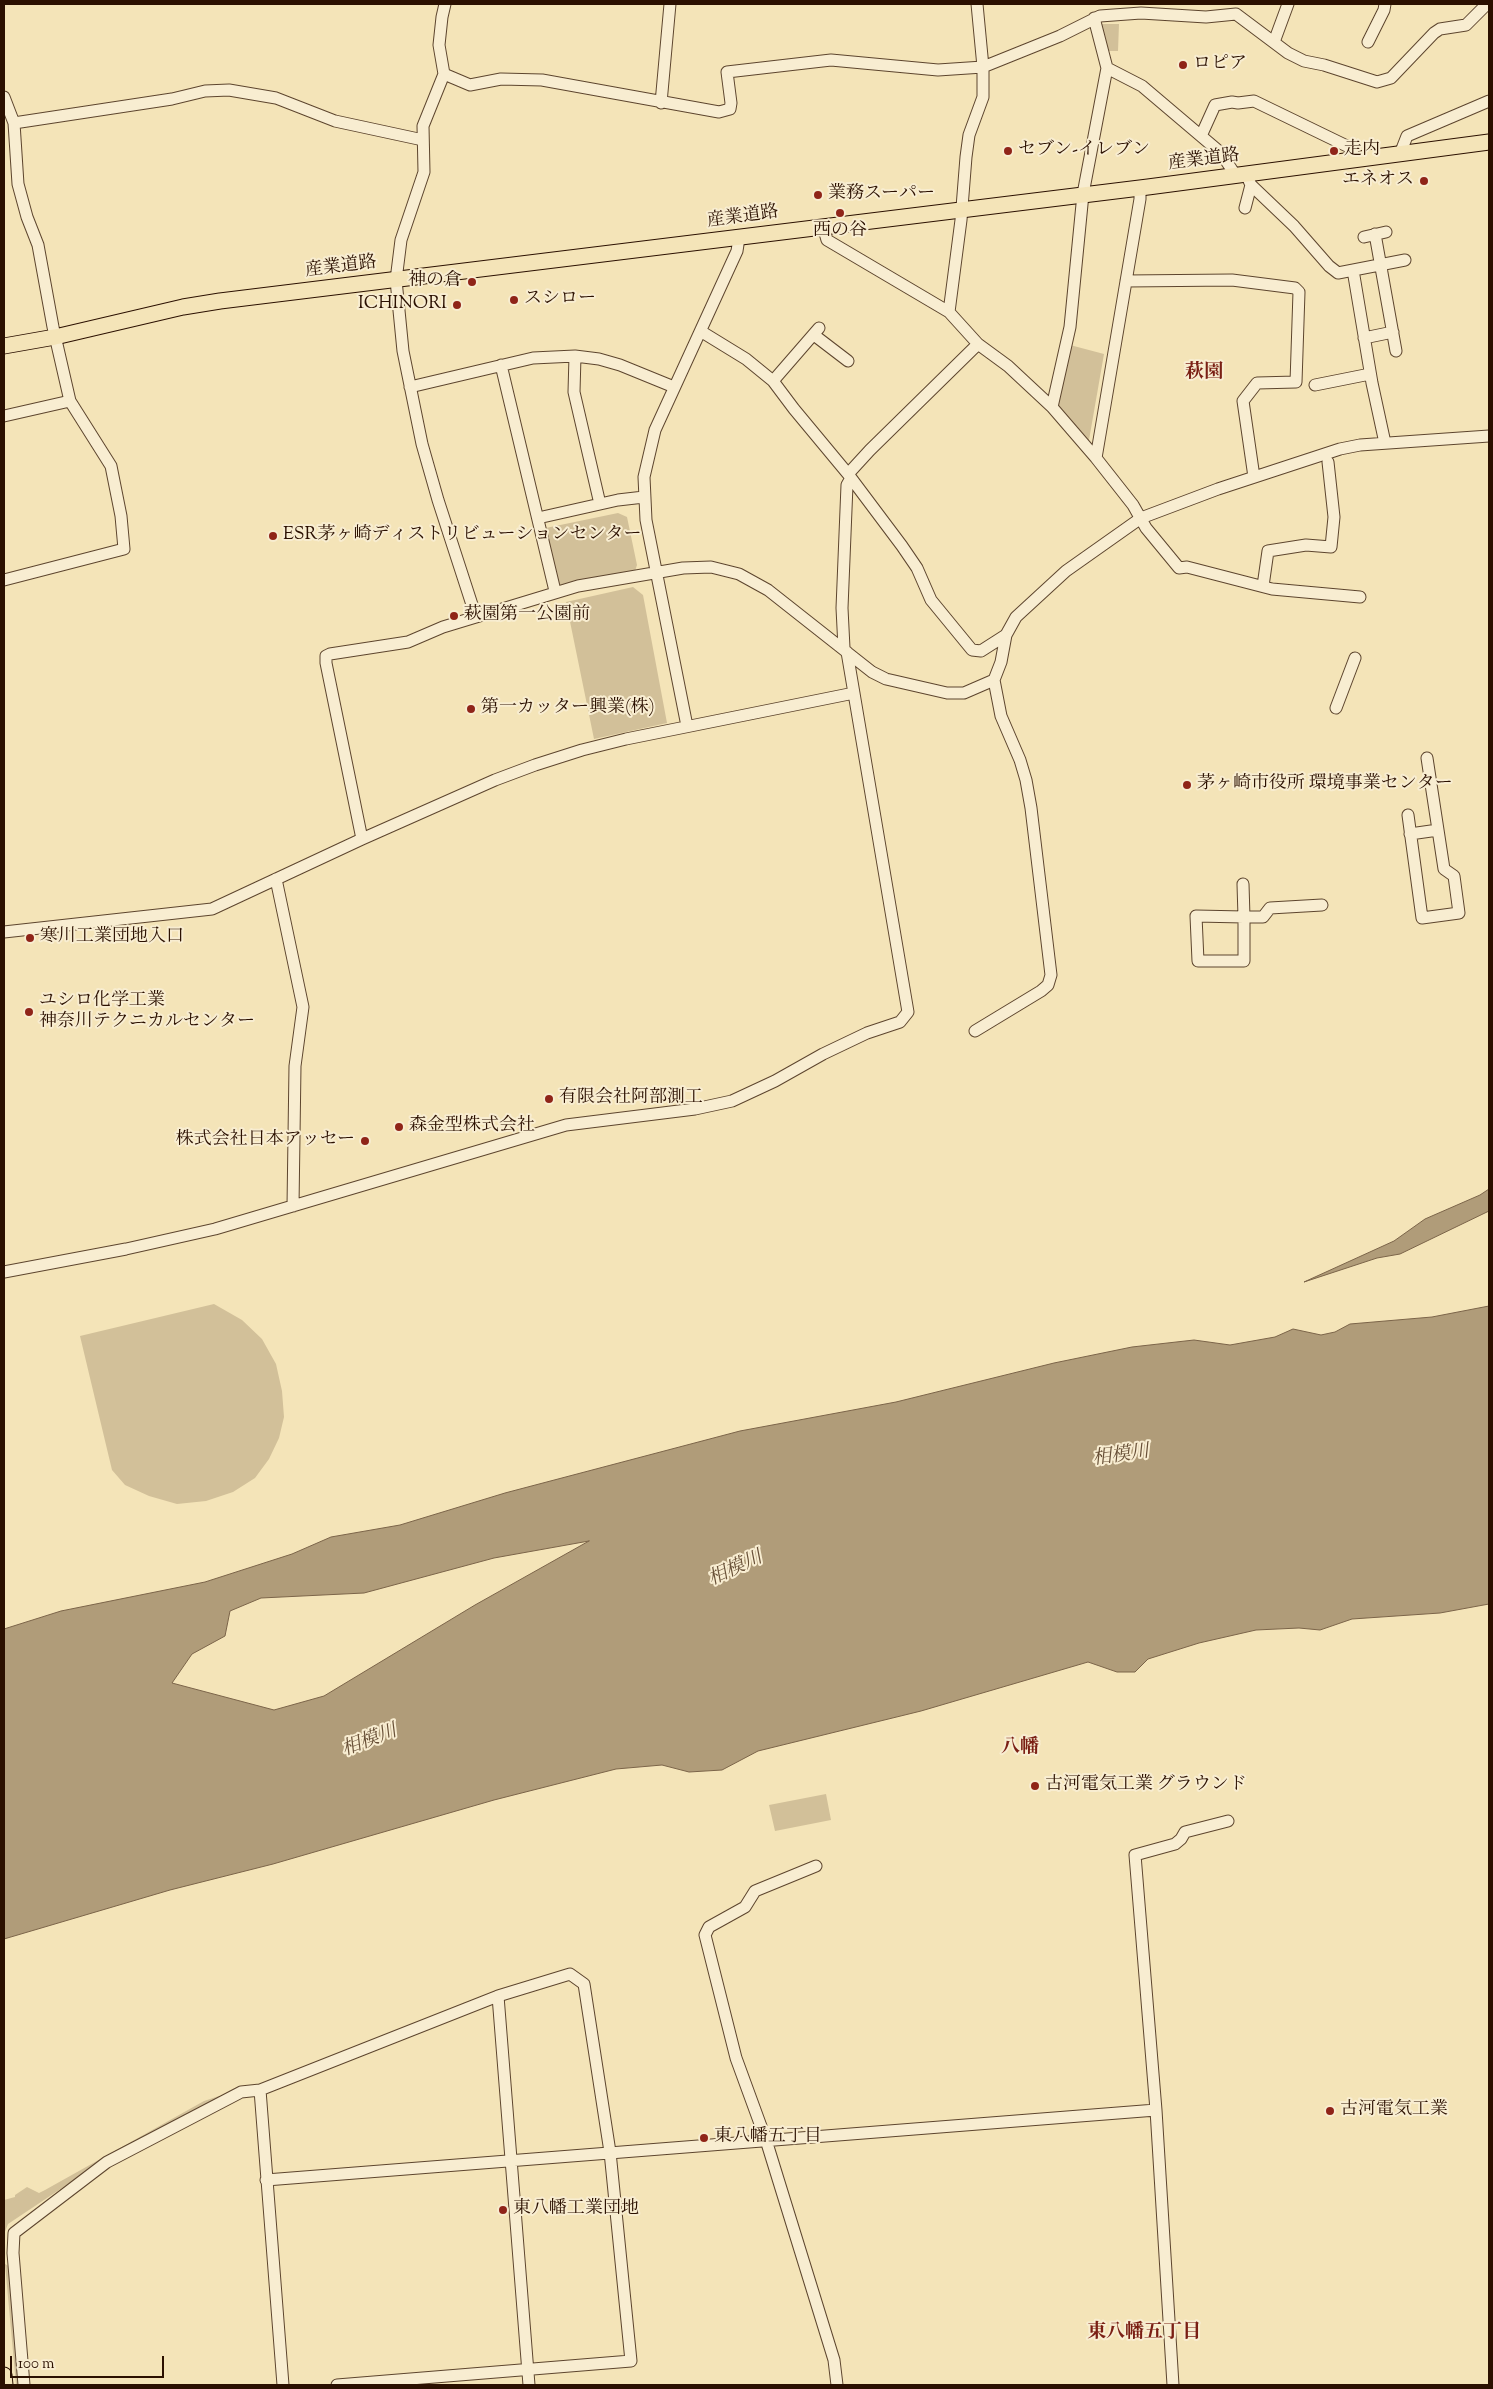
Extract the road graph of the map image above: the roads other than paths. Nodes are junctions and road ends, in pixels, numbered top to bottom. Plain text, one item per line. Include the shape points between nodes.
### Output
1 (446, 4) edge
2 (670, 4) edge
3 (977, 4) edge
4 (1288, 4) edge
5 (1384, 4) edge
6 (1487, 4) edge
7 (1140, 9) edge
8 (1094, 18) junction
9 (1368, 33) dead end
10 (1274, 42) junction
11 (983, 67) junction
12 (1107, 68) junction
13 (444, 74) junction
14 (4, 97) edge
15 (1489, 101) edge
16 (661, 102) junction
17 (10, 118) edge
18 (1201, 136) junction
19 (422, 140) junction
20 (1489, 142) edge
21 (1400, 154) junction
22 (1355, 160) junction
23 (1244, 179) junction
24 (1140, 188) junction
25 (1083, 194) junction
26 (1245, 208) dead end
27 (962, 210) junction
28 (823, 226) junction
29 (1375, 234) dead end
30 (739, 238) junction
31 (1405, 260) dead end
32 (1381, 265) junction
33 (1353, 270) junction
34 (396, 280) junction
35 (1126, 282) junction
36 (949, 312) junction
37 (702, 332) junction
38 (1393, 332) junction
39 (55, 337) junction
40 (1364, 338) junction
41 (978, 344) junction
42 (4, 346) edge
43 (1396, 351) dead end
44 (574, 356) junction
45 (848, 361) dead end
46 (502, 365) junction
47 (1370, 374) junction
48 (773, 381) junction
49 (1315, 385) dead end
50 (410, 387) junction
51 (674, 387) junction
52 (70, 401) junction
53 (1052, 407) junction
54 (4, 416) edge
55 (1489, 436) edge
56 (1385, 443) junction
57 (1096, 458) junction
58 (1328, 462) dead end
59 (850, 476) junction
60 (1254, 477) junction
61 (644, 498) junction
62 (600, 504) junction
63 (538, 518) junction
64 (1141, 518) junction
65 (656, 572) junction
66 (4, 580) edge
67 (1264, 586) junction
68 (555, 591) junction
69 (1360, 597) dead end
70 (476, 617) junction
71 (1006, 635) junction
72 (846, 650) junction
73 (1356, 658) dead end
74 (994, 680) junction
75 (854, 693) junction
76 (1336, 708) dead end
77 (687, 726) junction
78 (1428, 758) dead end
79 (1408, 815) dead end
80 (1438, 830) junction
81 (1410, 834) junction
82 (362, 839) junction
83 (276, 879) junction
84 (1242, 884) dead end
85 (1322, 905) dead end
86 (1244, 917) junction
87 (4, 932) edge
88 (975, 1031) dead end
89 (293, 1206) junction
90 (4, 1272) edge
91 (1228, 1821) dead end
92 (816, 1866) dead end
93 (498, 1996) junction
94 (260, 2090) junction
95 (1156, 2110) junction
96 (766, 2140) junction
97 (610, 2152) junction
98 (511, 2161) junction
99 (266, 2180) junction
100 (8, 2255) edge
101 (528, 2369) junction
102 (4, 2375) edge
103 (5, 2385) edge
104 (24, 2385) edge
105 (283, 2385) edge
106 (337, 2385) edge
107 (529, 2385) edge
108 (837, 2385) edge
109 (1173, 2385) edge

1 - 13 street via 439,45
2 - 16 street
3 - 11 street
4 - 10 street
5 - 9 street via 1384,10
6 - 10 street via 1466,25 1434,33 1391,78 1384,81 1367,80 1324,65 1304,62
7 - 8 street
7 - 10 street via 1206,17 1236,14
8 - 11 street via 1060,36
8 - 12 street
11 - 16 street via 938,70 848,61 806,62 727,72 731,102 730,109 725,112
11 - 27 street via 983,98 969,135
12 - 18 street via 1142,86
12 - 25 street
13 - 16 street via 470,85 501,79 542,80
13 - 19 street via 426,115
14 - 17 street
15 - 21 street via 1407,136
17 - 19 street via 229,90 276,98 336,121
17 - 39 street via 18,184 38,245
18 - 22 street via 1216,105 1254,101 1351,148
18 - 23 street via 1222,153
19 - 34 street via 423,176 401,240
20 - 21 main road, 産業道路
21 - 22 main road, 産業道路
22 - 23 main road, 産業道路
23 - 24 main road, 産業道路
23 - 26 street
23 - 33 street via 1294,226 1329,266 1338,273
24 - 25 main road, 産業道路
24 - 35 street
25 - 27 main road, 産業道路
25 - 53 street via 1070,327
27 - 28 main road, 産業道路
27 - 36 street
28 - 30 main road, 産業道路
28 - 36 street via 827,240
29 - 32 street
30 - 34 main road, 産業道路
30 - 37 street via 737,251
31 - 32 street
32 - 33 street
32 - 38 street
33 - 40 street
34 - 39 main road, 産業道路 via 202,304
34 - 50 street
35 - 57 street
35 - 60 street via 1232,280 1295,288 1299,292 1296,382 1257,383 1243,400
36 - 41 street
37 - 48 street via 746,359
37 - 51 street
38 - 40 street
38 - 43 street
39 - 42 main road, 産業道路
39 - 52 street
40 - 47 street
41 - 53 street via 1008,366
41 - 59 street via 870,450
44 - 46 street via 533,358
44 - 51 street via 620,365
44 - 62 street via 574,392
45 - 48 street via 816,331
46 - 50 street
46 - 63 street
47 - 49 street
47 - 56 street
48 - 59 street
50 - 70 street via 438,500
51 - 61 street via 648,454
52 - 54 street
52 - 66 street via 112,466 124,549
53 - 57 street
55 - 56 street
56 - 60 street via 1340,449
57 - 64 street
58 - 67 street via 1334,518 1330,547 1306,545 1268,551
59 - 71 street via 917,568 931,600 972,650 981,651
59 - 72 street via 843,589
60 - 64 street
61 - 62 street
61 - 65 street
62 - 63 street
63 - 68 street
64 - 67 street via 1179,568 1187,567
64 - 71 street via 1098,547 1039,595 1016,617
65 - 68 street
65 - 72 street via 711,567 739,574 768,590
65 - 77 street
67 - 69 street via 1302,593
68 - 70 street
70 - 82 street via 408,642 326,656
71 - 74 street
72 - 74 street via 872,672 886,679 947,693 964,693
72 - 75 street
73 - 76 street
74 - 88 street via 1001,716 1026,780 1051,975 1048,985 1041,991
75 - 77 street
75 - 89 street via 908,1012 906,1017 732,1100 695,1109 566,1125
77 - 82 street via 582,750 534,766
78 - 80 street
79 - 81 street
80 - 81 street
80 - 81 street via 1444,869 1454,876 1459,913 1422,918
82 - 83 street
83 - 87 street via 212,909
83 - 89 street via 303,1007 296,1066
84 - 86 street
85 - 86 street via 1270,908 1263,917
86 - 86 street via 1196,916 1198,961 1244,961
89 - 90 street via 214,1229
91 - 95 street via 1185,1832 1175,1844 1135,1855
92 - 96 street via 756,1891 745,1907 709,1927 705,1935 736,2058
93 - 94 street
93 - 97 street via 570,1974 584,1984
93 - 98 street
94 - 99 street
94 - 100 street via 241,2092 107,2162 14,2233
95 - 96 street
95 - 109 street
96 - 97 street
96 - 108 street via 834,2360
97 - 98 street
97 - 101 street via 631,2361
98 - 99 street
98 - 101 street
99 - 105 street
100 - 104 street
101 - 106 street
101 - 107 street
102 - 103 main road

